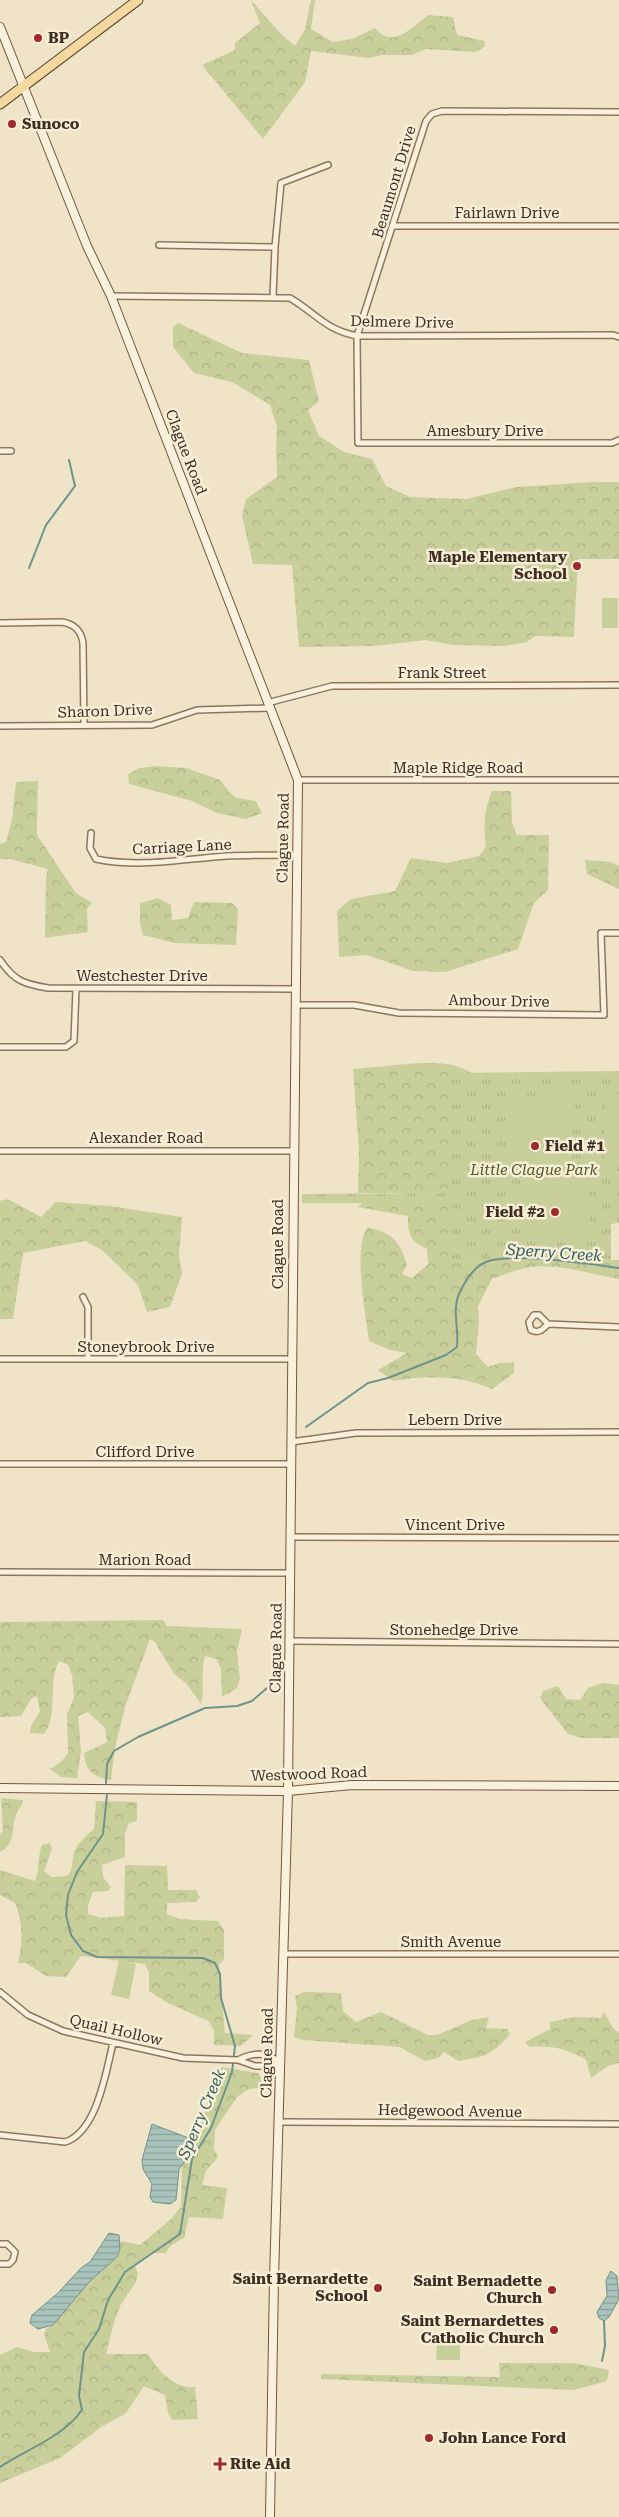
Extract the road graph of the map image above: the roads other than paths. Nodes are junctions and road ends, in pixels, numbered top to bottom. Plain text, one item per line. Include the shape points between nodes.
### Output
1 (138, 0) edge
2 (0, 27) edge
3 (24, 87) junction
4 (0, 104) edge
5 (619, 112) edge
6 (328, 165) dead end
7 (394, 226) junction
8 (619, 226) edge
9 (159, 245) dead end
10 (275, 247) junction
11 (111, 296) junction
12 (273, 297) junction
13 (358, 336) junction
14 (619, 337) edge
15 (619, 440) edge
16 (358, 443) joint
17 (0, 451) edge
18 (11, 451) dead end
19 (0, 623) edge
20 (619, 685) edge
21 (268, 706) junction
22 (84, 725) junction
23 (0, 726) edge
24 (298, 780) junction
25 (619, 780) edge
26 (91, 833) dead end
27 (296, 855) junction
28 (619, 933) edge
29 (0, 960) edge
30 (76, 989) junction
31 (295, 989) junction
32 (295, 1005) junction
33 (0, 1047) edge
34 (0, 1150) edge
35 (293, 1151) junction
36 (83, 1297) dead end
37 (548, 1324) dead end
38 (619, 1327) edge
39 (0, 1359) edge
40 (88, 1359) junction
41 (292, 1359) junction
42 (619, 1432) edge
43 (291, 1442) junction
44 (0, 1464) edge
45 (291, 1464) junction
46 (291, 1537) junction
47 (619, 1538) edge
48 (0, 1572) edge
49 (290, 1573) junction
50 (290, 1641) junction
51 (619, 1644) edge
52 (619, 1786) edge
53 (0, 1788) edge
54 (288, 1790) junction
55 (283, 1954) junction
56 (619, 1954) edge
57 (0, 1992) edge
58 (113, 2043) junction
59 (238, 2060) junction
60 (280, 2062) junction
61 (280, 2122) junction
62 (619, 2124) edge
63 (0, 2135) edge
64 (0, 2244) edge
65 (0, 2264) edge
66 (270, 2517) edge

1 - 3 main road
2 - 3 main road, Clague Road
3 - 4 main road
3 - 11 main road, Clague Road via 87,246
5 - 7 street, Beaumont Drive via 442,111 432,114 426,122
6 - 10 street via 281,183
7 - 8 street, Fairlawn Drive
7 - 13 street, Beaumont Drive
9 - 10 street
10 - 12 street
11 - 12 street, Delmere Drive
11 - 21 main road, Clague Road
12 - 13 street, Delmere Drive via 290,298 340,333
13 - 14 street, Delmere Drive
13 - 16 street, Beaumont Drive
15 - 16 street, Amesbury Drive via 612,443
17 - 18 street
19 - 22 street via 62,622 79,631 83,643
20 - 21 street, Frank Street via 332,686
21 - 22 street, Sharon Drive via 197,710 152,725
21 - 24 main road, Clague Road
22 - 23 street, Sharon Drive
24 - 25 street, Maple Ridge Road
24 - 27 main road, Clague Road
26 - 27 street, Carriage Lane via 90,848 96,858 112,862
27 - 31 main road, Clague Road
28 - 32 street, Ambour Drive via 601,933 604,1014 400,1013 354,1005
29 - 30 street, Westchester Drive via 7,971 23,984
30 - 31 street, Westchester Drive
30 - 33 street via 74,1041 66,1047
31 - 32 main road, Clague Road
32 - 35 main road, Clague Road
34 - 35 street, Alexander Road
35 - 41 main road, Clague Road
36 - 40 street via 88,1307
37 - 38 street
39 - 40 street, Stoneybrook Drive
40 - 41 street, Stoneybrook Drive
41 - 43 main road, Clague Road
42 - 43 street, Lebern Drive via 356,1433
43 - 45 main road, Clague Road
44 - 45 street, Clifford Drive
45 - 46 main road, Clague Road
46 - 47 street, Vincent Drive
46 - 49 main road, Clague Road
48 - 49 street, Marion Road
49 - 50 main road, Clague Road
50 - 51 street, Stonehedge Drive
50 - 54 main road, Clague Road
52 - 54 main road, Westwood Road via 352,1785
53 - 54 main road, Westwood Road
54 - 55 main road, Clague Road
55 - 56 street, Smith Avenue
55 - 60 main road, Clague Road
57 - 58 street, Quail Hollow via 44,2024
58 - 59 street, Quail Hollow via 183,2058
58 - 63 street via 103,2084 83,2132 65,2142
59 - 60 street, Quail Hollow via 255,2066
59 - 60 street, Quail Hollow via 250,2055 268,2054
60 - 61 main road, Clague Road
61 - 62 street, Hedgewood Avenue
61 - 66 main road, Clague Road
64 - 65 street via 8,2244 15,2252 9,2264

